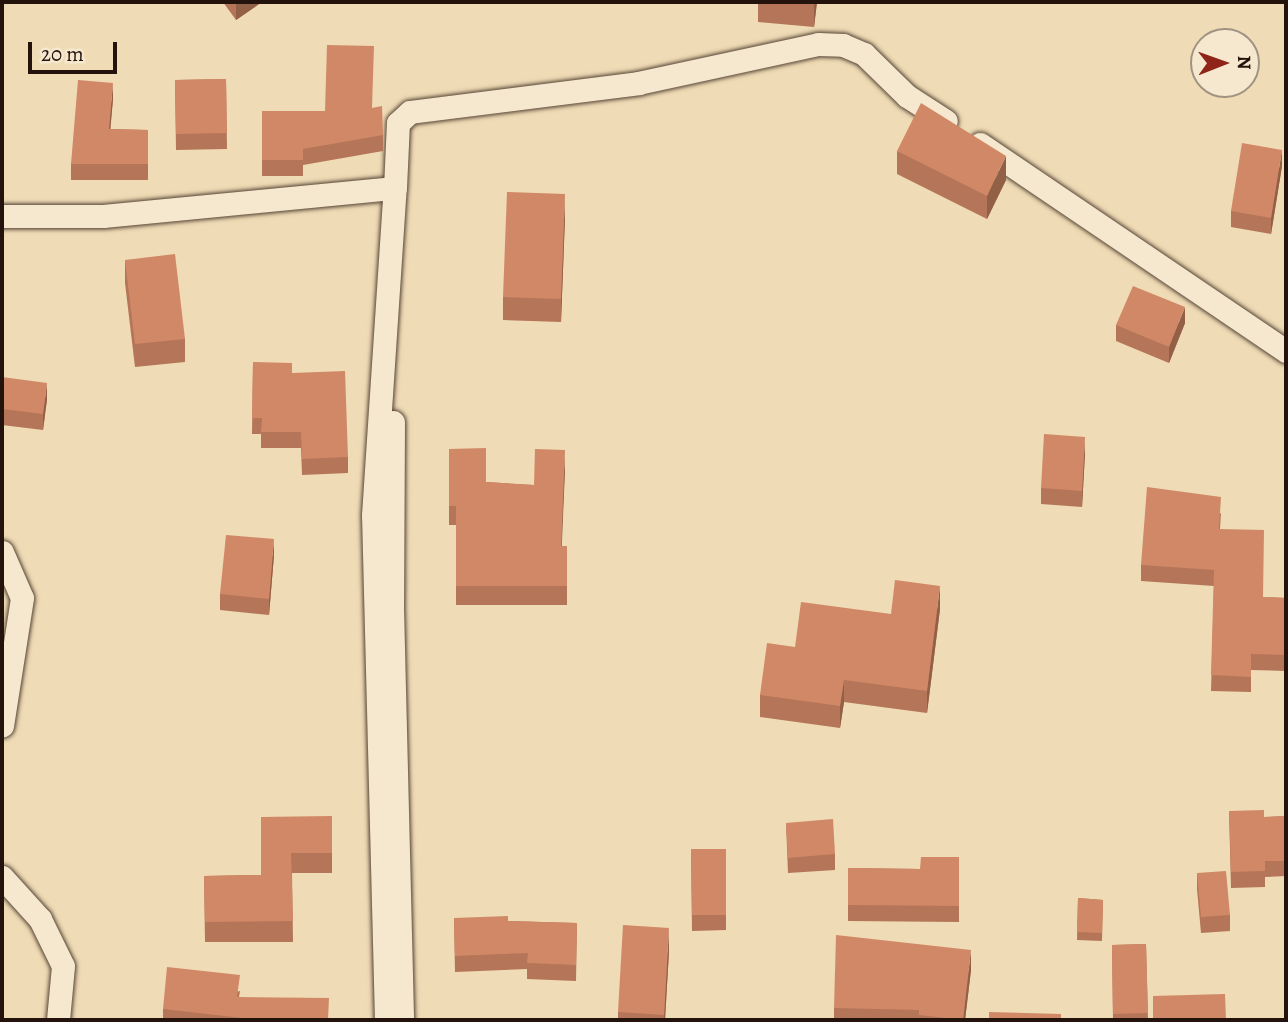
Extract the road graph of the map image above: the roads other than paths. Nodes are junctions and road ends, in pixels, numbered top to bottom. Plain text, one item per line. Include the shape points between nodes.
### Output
1 (395, 188) junction
2 (2, 216) edge
3 (1286, 351) edge
4 (2, 552) edge
5 (2, 725) edge
6 (2, 877) edge
7 (58, 1020) edge
8 (386, 1020) edge
9 (402, 1020) edge

1 - 2 street via 103,216
1 - 3 street via 398,123 410,112 638,83 818,44 843,45 864,54 907,96
1 - 8 street via 373,515
1 - 9 street via 392,607
4 - 5 street via 22,598
6 - 7 street via 40,919 63,966

